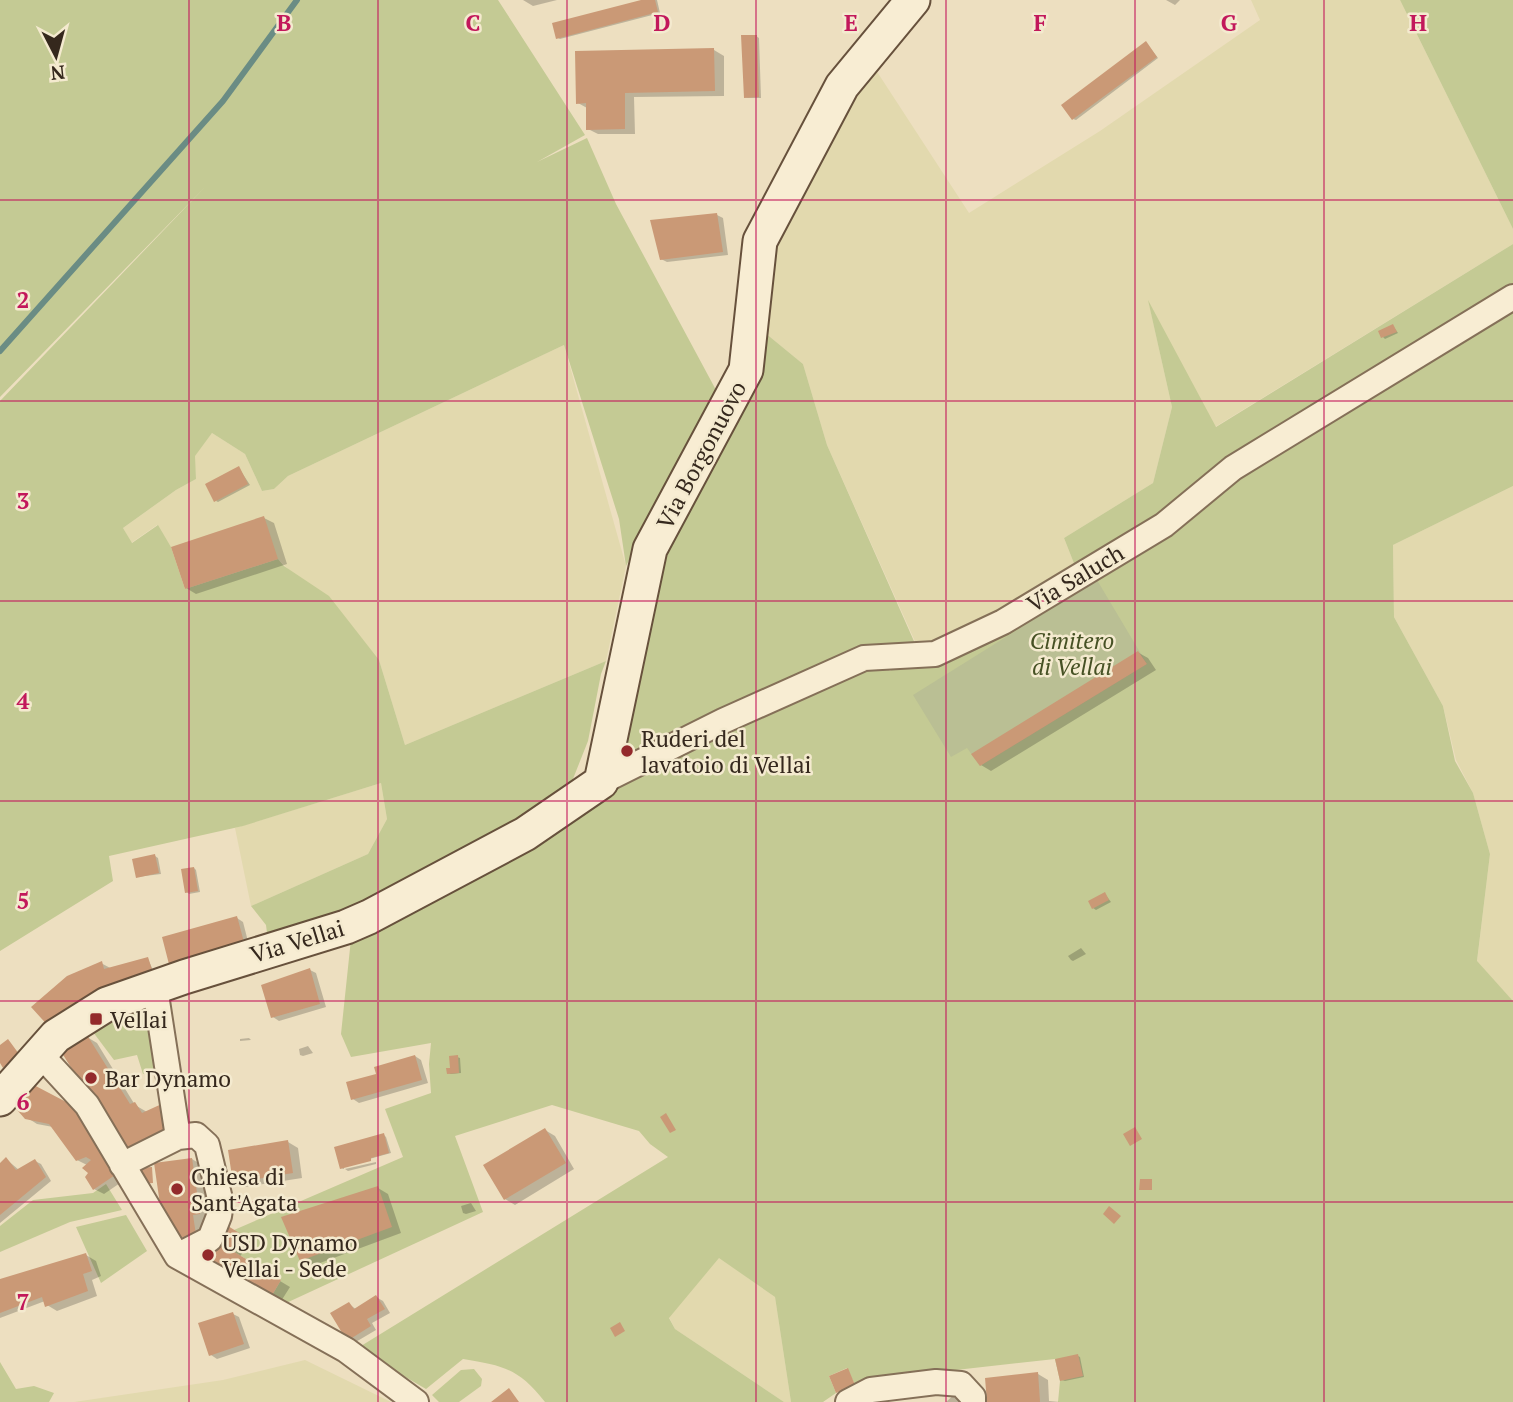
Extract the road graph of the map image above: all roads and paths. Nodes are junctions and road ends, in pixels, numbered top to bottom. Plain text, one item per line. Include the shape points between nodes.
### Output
1 (913, 0) edge
2 (1513, 297) edge
3 (601, 782) junction
4 (155, 988) junction
5 (40, 1054) junction
6 (0, 1099) edge
7 (178, 1137) junction
8 (122, 1165) junction
9 (177, 1256) junction
10 (416, 1402) edge
11 (848, 1402) edge
12 (973, 1402) edge

1 - 3 street, Via Borgonuovo via 842,86 760,241 746,370 650,550
2 - 3 street, Via Saluch via 1233,468 1164,524 1003,622 935,654 864,658
3 - 4 street, Via Vellai via 525,834 369,917
4 - 5 street, Via Vellai via 107,1004 56,1036
4 - 7 street
5 - 6 street, Via Vellai
5 - 8 street via 87,1105
7 - 8 street
7 - 9 street via 196,1135 208,1145 221,1203 210,1239
8 - 9 street
9 - 10 street via 346,1350
11 - 12 street via 871,1390 936,1382 961,1384

